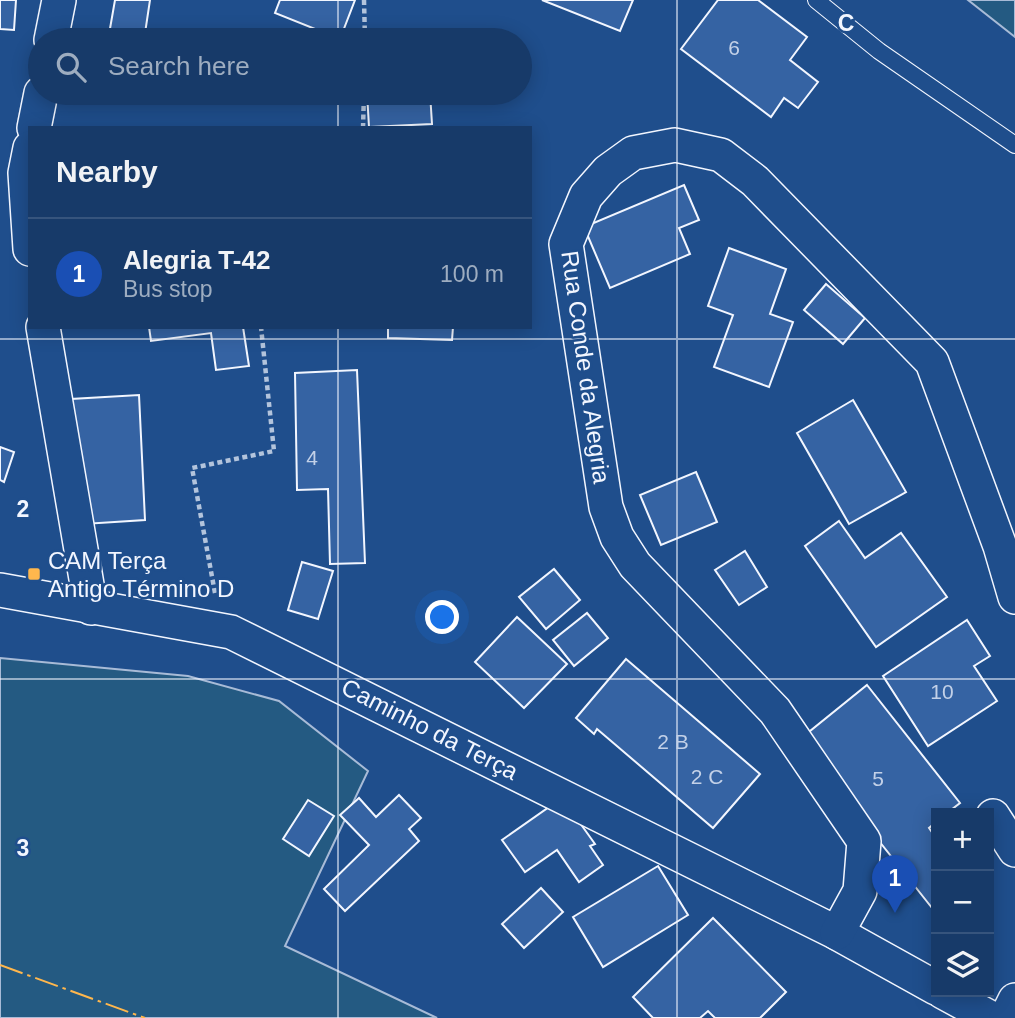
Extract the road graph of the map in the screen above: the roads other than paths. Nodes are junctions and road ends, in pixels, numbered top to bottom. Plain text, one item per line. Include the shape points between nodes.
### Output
1 (59, 0) edge
2 (816, 0) edge
3 (53, 28) edge
4 (39, 105) edge
5 (34, 126) edge
6 (1015, 145) edge
7 (28, 158) edge
8 (28, 219) edge
9 (43, 329) edge
10 (0, 590) edge
11 (1015, 597) edge
12 (91, 608) junction
13 (994, 818) edge
14 (1015, 850) edge
15 (837, 933) junction
16 (931, 985) edge
17 (952, 997) edge
18 (1015, 1000) edge
19 (991, 1018) edge
20 (1006, 1018) edge

1 - 3 street
2 - 6 lane via 879,51
4 - 5 street
7 - 8 street
9 - 12 street
10 - 12 street, Caminho da Terça
11 - 15 street, Rua Conde da Alegria via 932,362 755,181 721,155 675,145 634,153 608,171 586,197 566,244 606,507 617,537 635,565 775,712 864,841 860,891
12 - 15 street, Caminho da Terça via 231,632
13 - 14 street
15 - 16 street, Caminho da Terça
17 - 19 street
18 - 20 street

